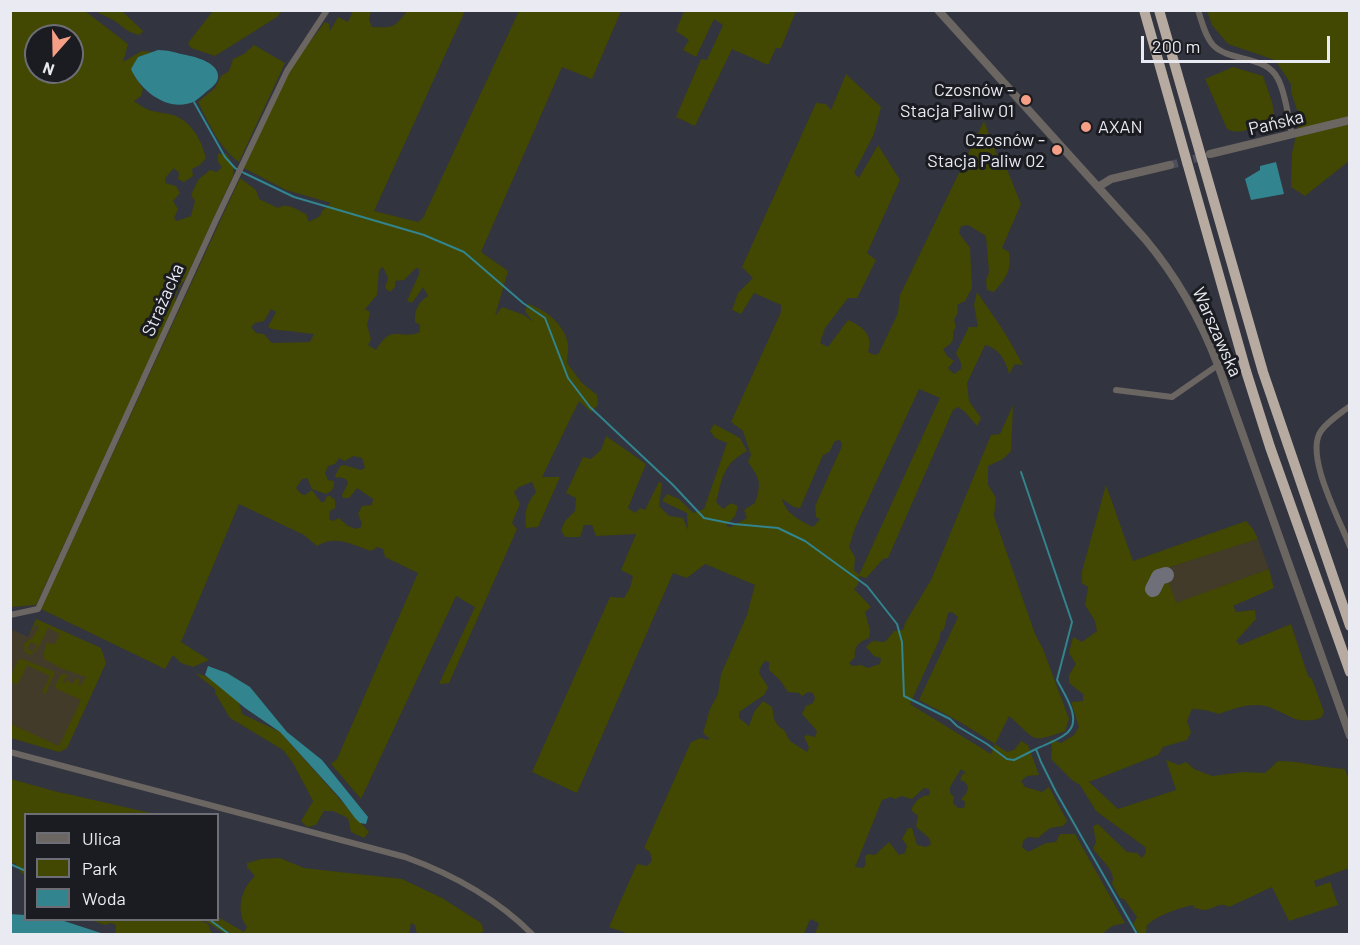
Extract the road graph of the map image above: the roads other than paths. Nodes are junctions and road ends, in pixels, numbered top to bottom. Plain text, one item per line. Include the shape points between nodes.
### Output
1 (327, 10) edge
2 (938, 10) edge
3 (1144, 10) edge
4 (1159, 10) edge
5 (1198, 10) edge
6 (1350, 120) edge
7 (1292, 134) junction
8 (1210, 154) tunnel mouth
9 (1170, 165) tunnel mouth
10 (1098, 187) junction
11 (1218, 365) junction
12 (1116, 390) dead end
13 (1350, 406) edge
14 (1350, 547) edge
15 (10, 615) edge
16 (1350, 626) edge
17 (1350, 672) edge
18 (1350, 736) edge
19 (10, 752) edge
20 (532, 934) edge

1 - 15 street, Strażacka via 287,71 38,609
2 - 10 street, Warszawska
3 - 17 highway via 1246,371
4 - 16 highway via 1263,372
5 - 7 street via 1215,46 1253,60 1274,73 1280,82
6 - 7 street, Pańska
7 - 8 street, Pańska
9 - 10 street via 1111,179
10 - 11 street, Warszawska via 1172,274 1198,318
11 - 12 street via 1172,397
11 - 18 street, Warszawska
13 - 14 street via 1322,429 1316,450 1317,465
19 - 20 street via 405,857 464,882

